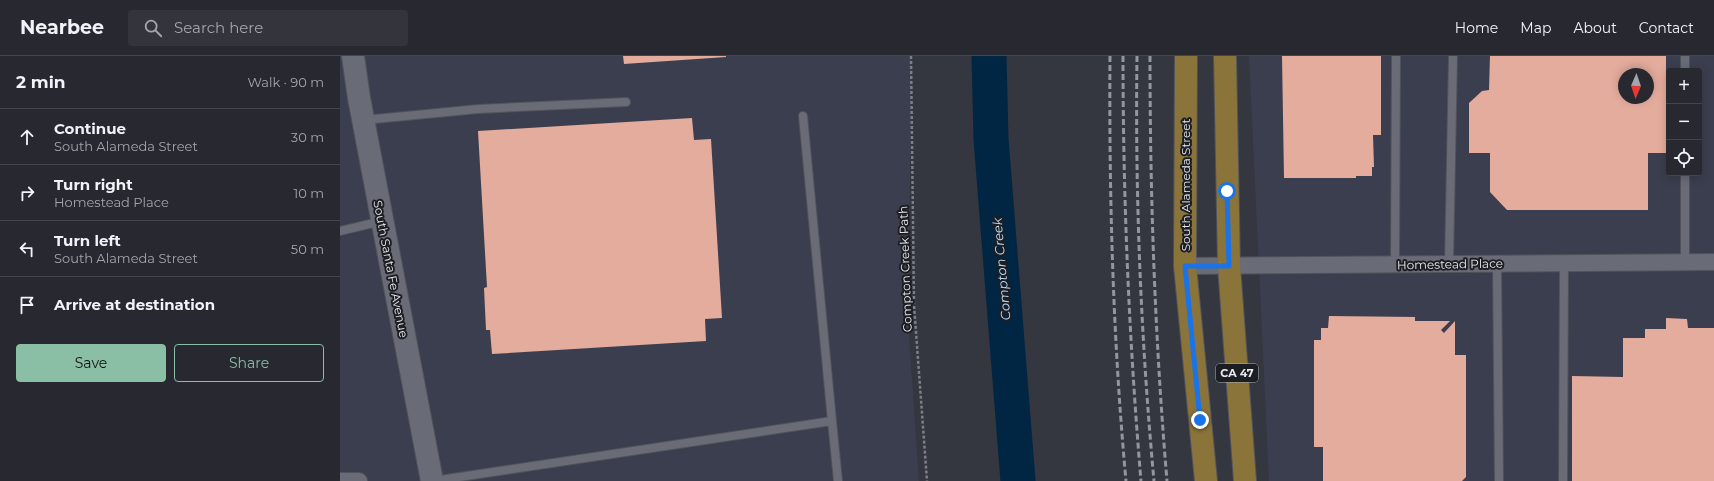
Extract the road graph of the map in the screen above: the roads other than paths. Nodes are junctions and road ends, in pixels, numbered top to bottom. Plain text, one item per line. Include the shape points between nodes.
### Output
1 (353, 56) edge
2 (1186, 56) edge
3 (1225, 56) edge
4 (1396, 56) edge
5 (1453, 56) edge
6 (1685, 56) edge
7 (1685, 68) edge
8 (626, 102) dead end
9 (803, 116) dead end
10 (363, 120) junction
11 (1685, 176) edge
12 (382, 221) junction
13 (340, 231) edge
14 (1684, 262) junction
15 (1714, 262) edge
16 (1497, 263) junction
17 (1564, 263) junction
18 (1395, 264) junction
19 (1449, 264) junction
20 (1185, 266) junction
21 (1229, 266) junction
22 (832, 421) junction
23 (340, 481) edge
24 (358, 481) edge
25 (432, 481) edge
26 (838, 481) edge
27 (1206, 481) edge
28 (1245, 481) edge
29 (1499, 481) edge
30 (1562, 481) edge

1 - 10 main road, South Santa Fe Avenue
2 - 20 main road, South Alameda Street
3 - 21 main road, CA 47
4 - 18 lane
5 - 19 lane
6 - 7 lane
8 - 10 lane via 478,109
9 - 22 lane
10 - 12 main road, South Santa Fe Avenue
11 - 14 lane
12 - 13 lane
12 - 25 main road, South Santa Fe Avenue
14 - 15 street, Homestead Place
14 - 17 street, Homestead Place
16 - 17 street, Homestead Place
16 - 19 street, Homestead Place
16 - 29 lane
17 - 30 lane
18 - 19 street, Homestead Place
18 - 21 street, Homestead Place
20 - 21 street, Homestead Place
20 - 27 main road, South Alameda Street
21 - 28 main road, CA 47
22 - 25 lane
22 - 26 lane
23 - 24 street

